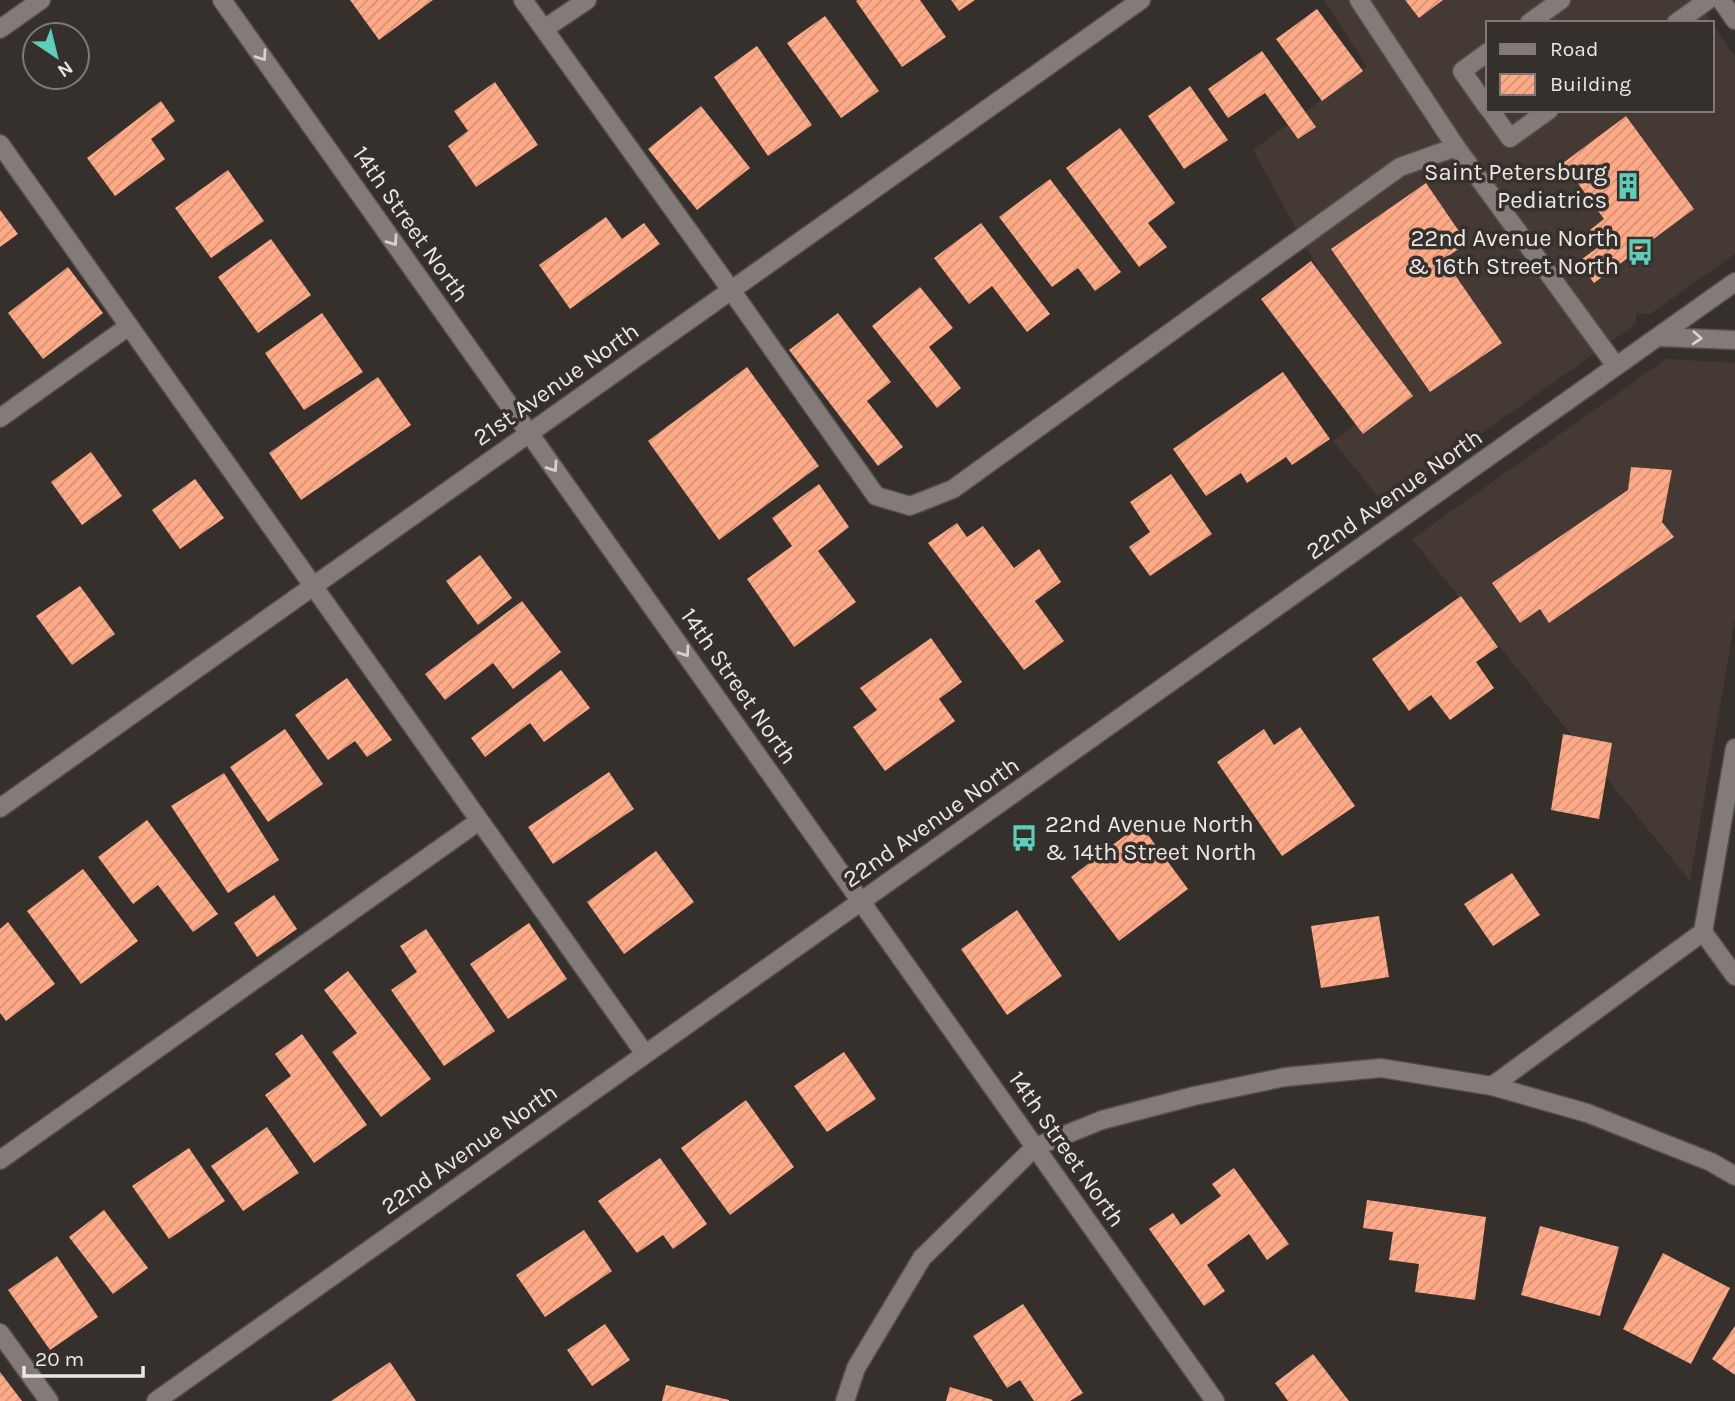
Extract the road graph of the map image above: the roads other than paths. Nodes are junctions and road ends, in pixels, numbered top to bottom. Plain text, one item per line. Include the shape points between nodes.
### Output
1 (41, 0) edge
2 (222, 0) edge
3 (523, 0) edge
4 (587, 0) edge
5 (1141, 0) edge
6 (1359, 0) edge
7 (1561, 0) edge
8 (1709, 0) edge
9 (1721, 0) edge
10 (1735, 20) edge
11 (1532, 21) edge
12 (1679, 21) edge
13 (0, 29) edge
14 (544, 29) junction
15 (1486, 53) edge
16 (1486, 105) edge
17 (1491, 112) edge
18 (1546, 112) edge
19 (0, 144) edge
20 (1456, 147) junction
21 (1735, 282) edge
22 (731, 290) junction
23 (130, 326) junction
24 (1658, 337) junction
25 (1735, 340) edge
26 (1616, 366) junction
27 (0, 418) edge
28 (529, 433) junction
29 (313, 586) junction
30 (1735, 748) edge
31 (0, 808) edge
32 (479, 821) junction
33 (861, 901) junction
34 (1703, 932) junction
35 (1735, 976) edge
36 (645, 1054) junction
37 (1492, 1086) junction
38 (1035, 1147) junction
39 (0, 1160) edge
40 (1735, 1176) edge
41 (0, 1333) edge
42 (49, 1401) edge
43 (156, 1401) edge
44 (845, 1401) edge
45 (1215, 1401) edge

1 - 13 street
2 -> 28 street, 14th Street North
3 - 14 street
4 - 14 street
5 - 22 street, 21st Avenue North
6 - 20 street
7 - 11 street
8 - 12 street
9 - 10 street
14 - 22 street
15 - 16 street via 1462,71
17 - 18 street via 1510,138
19 - 23 street
20 - 22 street via 1400,167 953,489 910,506 876,496
20 - 26 street
21 - 24 street, 22nd Avenue North
22 - 28 street, 21st Avenue North
23 - 27 street
23 - 29 street
24 -> 25 street
24 - 26 street, 22nd Avenue North
26 - 33 street, 22nd Avenue North
28 - 29 street, 21st Avenue North
28 -> 33 street, 14th Street North
29 - 31 street, 21st Avenue North
29 - 32 street
30 - 34 street
32 - 36 street
32 - 39 street
33 - 36 street, 22nd Avenue North
33 - 38 street, 14th Street North
34 - 35 street
34 - 37 street
36 - 43 street, 22nd Avenue North
37 - 38 street via 1381,1068 1285,1077 1102,1120
37 - 40 street via 1587,1113
38 - 44 street via 922,1258 856,1368
38 - 45 street, 14th Street North
41 - 42 street

